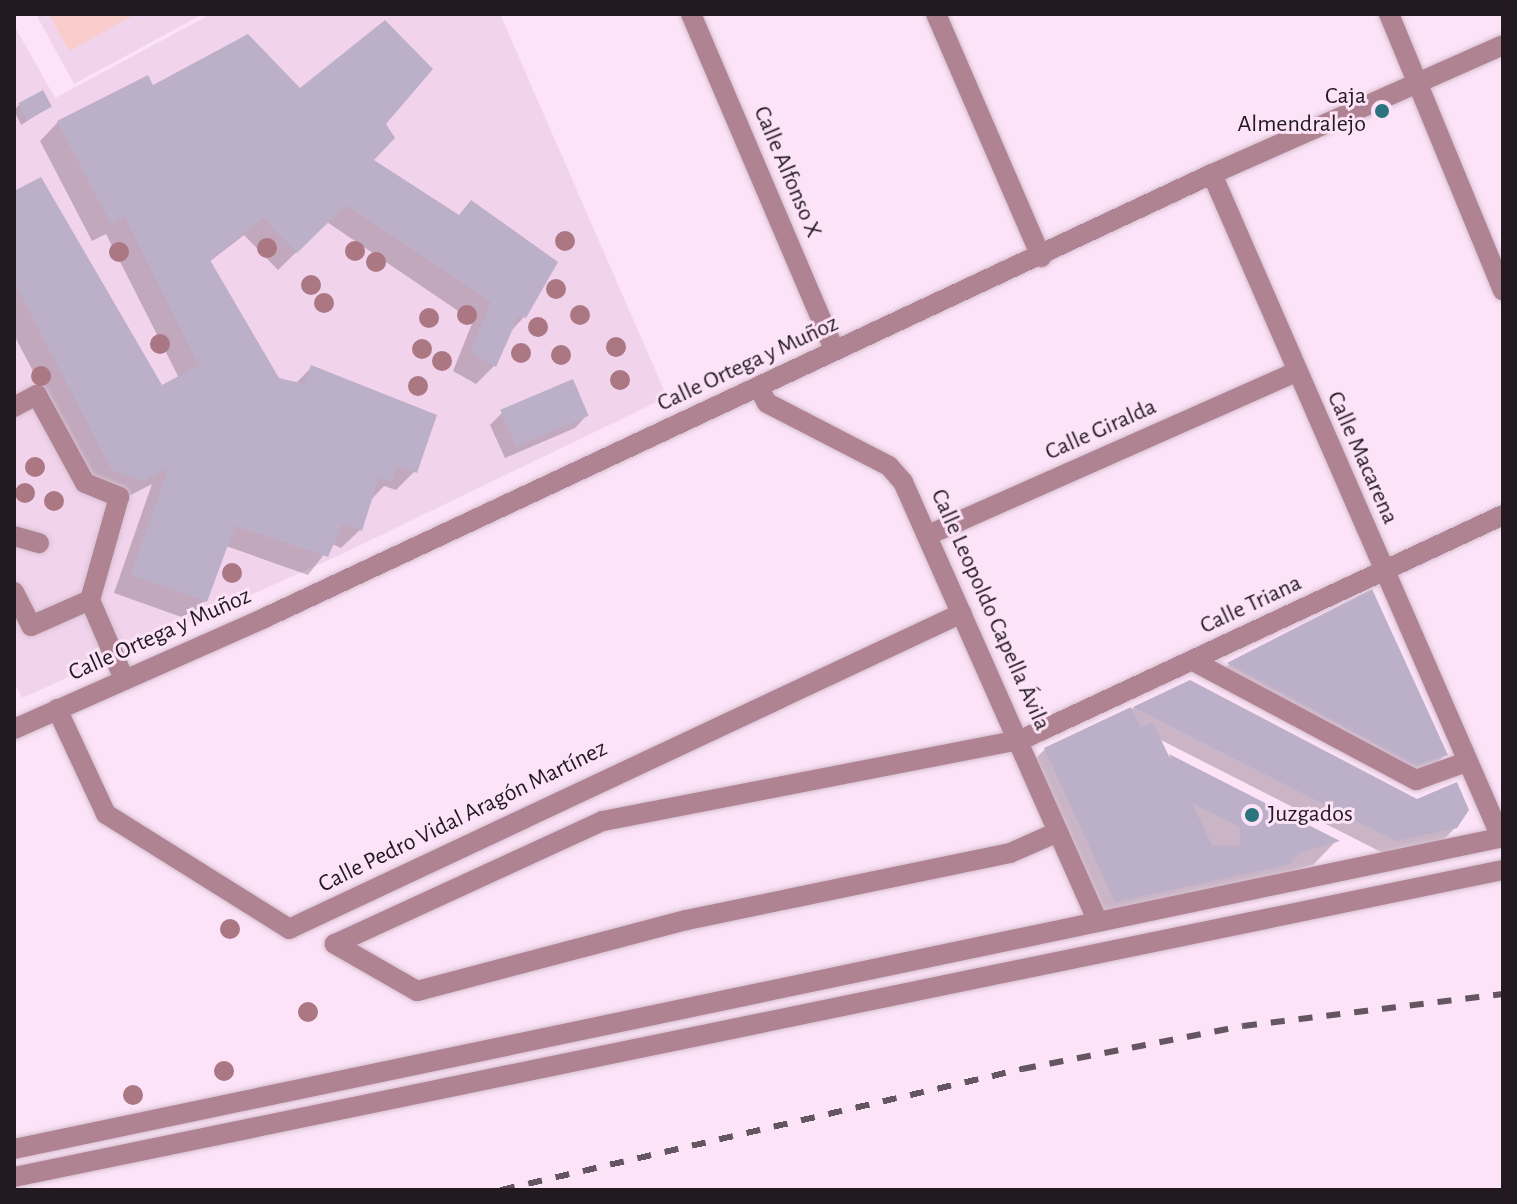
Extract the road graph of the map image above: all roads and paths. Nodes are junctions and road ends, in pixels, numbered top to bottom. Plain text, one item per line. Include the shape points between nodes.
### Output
1 (691, 14) edge
2 (936, 14) edge
3 (1389, 14) edge
4 (1503, 45) edge
5 (1419, 81) junction
6 (1212, 174) junction
7 (1041, 257) junction
8 (1503, 290) edge
9 (835, 351) junction
10 (1296, 372) junction
11 (759, 388) junction
12 (14, 407) edge
13 (1503, 515) edge
14 (928, 535) junction
15 (14, 536) edge
16 (39, 543) dead end
17 (1383, 571) junction
18 (14, 592) edge
19 (90, 600) junction
20 (962, 613) junction
21 (1193, 661) junction
22 (124, 679) junction
23 (57, 709) junction
24 (14, 729) edge
25 (1021, 740) junction
26 (1466, 762) junction
27 (1058, 832) junction
28 (1502, 837) edge
29 (1503, 870) edge
30 (1098, 922) junction
31 (14, 1149) edge
32 (14, 1177) edge

1 - 9 street, Calle Alfonso X
2 - 7 street
3 - 5 street
4 - 5 street, Calle Ortega y Muñoz
5 - 6 street, Calle Ortega y Muñoz
5 - 8 street
6 - 7 street, Calle Ortega y Muñoz
6 - 10 street, Calle Macarena
7 - 9 street, Calle Ortega y Muñoz
9 - 11 street, Calle Ortega y Muñoz
10 - 14 street, Calle Giralda
10 - 17 street, Calle Macarena
11 - 14 street, Calle Leopoldo Capella Ávila via 767,403 889,466
11 - 22 street, Calle Ortega y Muñoz
12 - 19 street via 37,395 85,483 119,497
13 - 17 street, Calle Triana
14 - 20 street, Calle Leopoldo Capella Ávila
15 - 16 street
17 - 21 street, Calle Triana
17 - 26 street, Calle Macarena
18 - 19 street via 31,626
19 - 22 street
20 - 23 street, Calle Pedro Vidal Aragón Martínez via 289,929 106,814
20 - 25 street, Calle Leopoldo Capella Ávila
21 - 25 street, Calle Triana
21 - 26 street via 1416,780
22 - 23 street, Calle Ortega y Muñoz
23 - 24 street, Calle Ortega y Muñoz
25 - 27 street, Calle Leopoldo Capella Ávila
25 - 27 street, Calle Triana via 603,821 335,944 417,991 686,920 1010,853
26 - 28 street, Calle Macarena
27 - 30 street, Calle Leopoldo Capella Ávila
28 - 30 street
29 - 32 street
30 - 31 street

